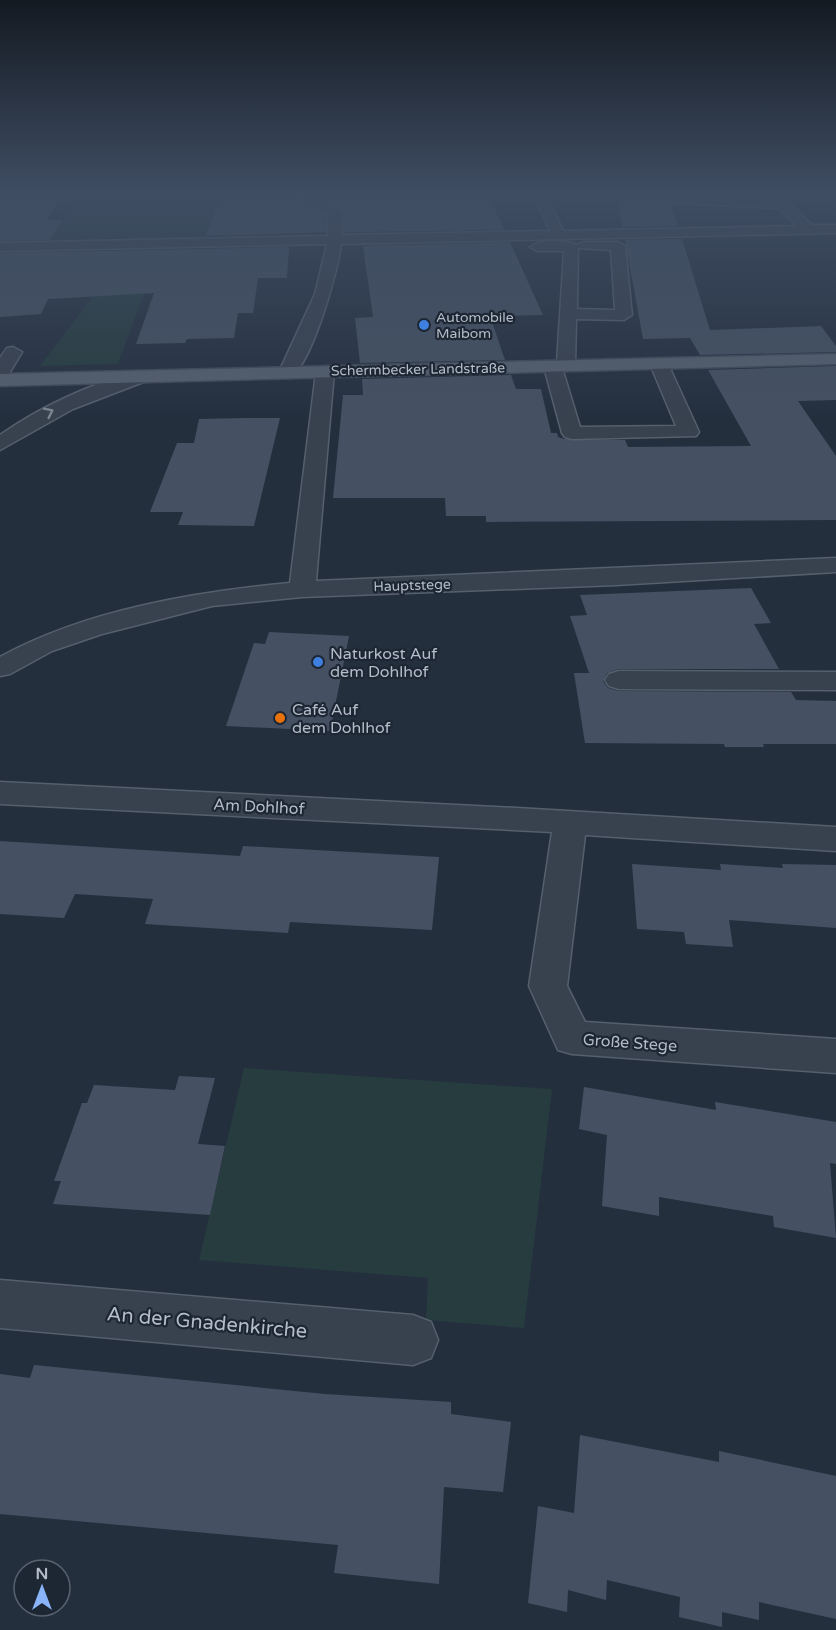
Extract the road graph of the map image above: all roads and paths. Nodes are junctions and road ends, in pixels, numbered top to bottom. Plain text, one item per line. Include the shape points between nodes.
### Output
1 (330, 267) edge
2 (570, 267) edge
3 (620, 267) edge
4 (568, 314) junction
5 (13, 352) dead end
6 (836, 359) edge
7 (659, 364) junction
8 (560, 367) junction
9 (288, 372) junction
10 (325, 372) junction
11 (0, 373) edge
12 (139, 377) junction
13 (0, 380) edge
14 (0, 444) edge
15 (836, 565) edge
16 (302, 589) junction
17 (0, 668) edge
18 (619, 680) dead end
19 (836, 681) edge
20 (0, 793) edge
21 (570, 824) junction
22 (836, 839) edge
23 (836, 1056) edge
24 (0, 1304) edge
25 (413, 1340) dead end

1 - 9 street via 324,296
2 - 4 street
3 - 4 street via 624,315
4 - 8 street
5 - 11 street
6 - 7 main road, Schermbecker Landstraße
7 - 8 main road, Schermbecker Landstraße
7 - 8 street via 689,432 572,433
8 - 10 main road, Schermbecker Landstraße
9 - 10 main road, Schermbecker Landstraße
9 - 12 main road, Schermbecker Landstraße
10 - 16 street
12 - 13 main road, Schermbecker Landstraße
14 -> 12 street via 38,417 77,398
15 - 16 street, Hauptstege
16 - 17 street, Hauptstege via 212,598 92,628 42,645
18 - 19 street
20 - 21 street, Am Dohlhof
21 - 22 street
21 - 23 street, Große Stege via 548,986 572,1038
24 - 25 street, An der Gnadenkirche

